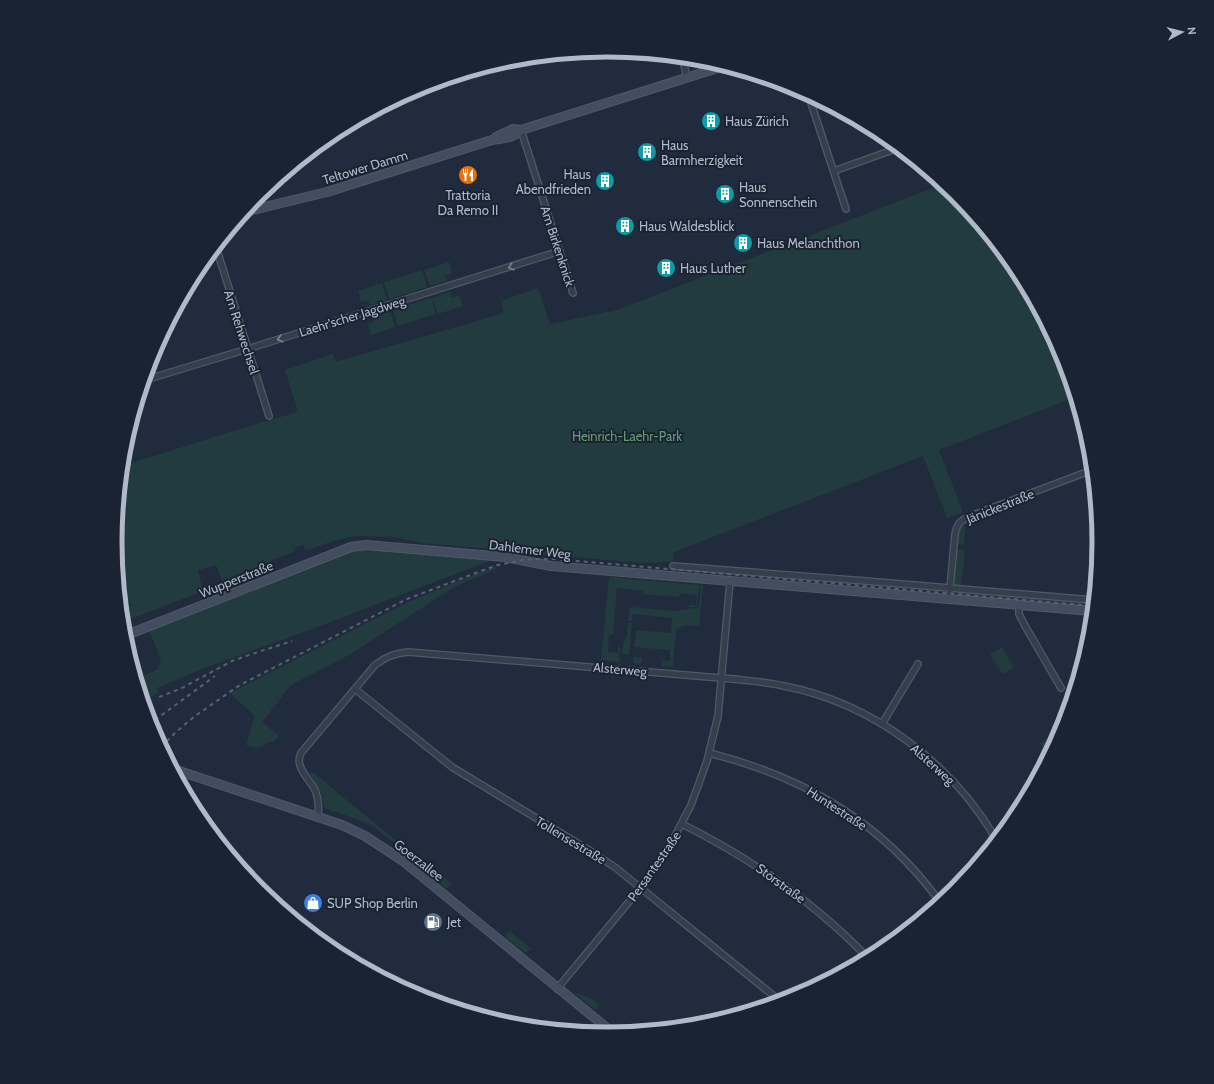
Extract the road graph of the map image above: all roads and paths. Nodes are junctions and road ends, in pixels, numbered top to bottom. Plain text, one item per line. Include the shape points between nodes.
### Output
1 (684, 63) edge
2 (714, 69) edge
3 (687, 77) junction
4 (811, 102) edge
5 (521, 130) junction
6 (892, 150) edge
7 (834, 171) junction
8 (846, 209) dead end
9 (254, 210) edge
10 (560, 251) junction
11 (218, 253) edge
12 (573, 293) dead end
13 (248, 349) junction
14 (151, 378) edge
15 (269, 416) dead end
16 (1087, 472) edge
17 (358, 546) joint
18 (673, 566) dead end
19 (701, 567) junction
20 (749, 571) junction
21 (804, 576) junction
22 (700, 578) junction
23 (855, 580) junction
24 (866, 580) junction
25 (730, 581) junction
26 (748, 582) junction
27 (886, 582) junction
28 (906, 584) junction
29 (920, 585) junction
30 (803, 587) junction
31 (950, 588) junction
32 (854, 591) junction
33 (865, 592) junction
34 (993, 592) junction
35 (885, 594) junction
36 (905, 595) junction
37 (919, 597) junction
38 (949, 599) junction
39 (1089, 600) edge
40 (992, 603) junction
41 (1019, 605) junction
42 (1087, 611) edge
43 (130, 633) edge
44 (918, 664) dead end
45 (722, 678) junction
46 (1061, 688) dead end
47 (355, 689) junction
48 (882, 724) junction
49 (709, 753) junction
50 (181, 773) edge
51 (318, 818) junction
52 (682, 824) junction
53 (993, 835) edge
54 (641, 887) junction
55 (937, 898) edge
56 (863, 953) edge
57 (558, 989) junction
58 (775, 997) edge
59 (605, 1027) edge

1 - 3 street
2 - 3 main road, Teltower Damm
3 - 5 main road, Teltower Damm
4 - 7 street
5 - 9 main road, Teltower Damm via 513,129 492,140 327,192
5 - 10 street, Am Birkenknick
6 - 7 street
7 - 8 street
10 - 12 street, Am Birkenknick
10 -> 13 street, Laehr'scher Jagdweg
11 - 13 street, Am Rehwechsel
13 - 14 street, Laehr'scher Jagdweg
13 - 15 street, Am Rehwechsel
16 - 31 street, Jänickestraße via 960,522 955,534
17 - 22 main road, Dahlemer Weg via 370,545 497,557 551,566
17 - 43 main road, Wupperstraße
18 - 19 street
19 - 20 street
19 - 22 street
20 - 21 street
20 - 26 street
21 - 23 street
21 - 30 street
22 - 25 main road, Dahlemer Weg
23 - 24 street
23 - 32 street
24 - 27 street
24 - 33 street
25 - 26 main road, Dahlemer Weg
25 - 45 street, Persantestraße
26 - 30 main road, Dahlemer Weg
27 - 28 street
27 - 35 street
28 - 29 street
28 - 36 street
29 - 31 street
29 - 37 street
30 - 32 main road, Dahlemer Weg
31 - 34 street
31 - 38 street, Jänickestraße
32 - 33 main road, Dahlemer Weg
33 - 35 main road, Dahlemer Weg
34 - 39 street
34 - 40 street
35 - 36 main road, Dahlemer Weg
36 - 37 main road, Dahlemer Weg
37 - 38 main road, Dahlemer Weg
38 - 40 main road, Dahlemer Weg
40 - 41 main road, Dahlemer Weg
41 - 42 main road, Dahlemer Weg
41 - 46 street via 1019,614 1024,624
44 - 48 street
45 - 47 street, Alsterweg via 408,652 383,659
45 - 48 street, Alsterweg via 784,686 814,694 855,709
45 - 49 street, Persantestraße via 718,716
47 - 51 street, Alsterweg via 299,756 300,766 318,797
47 - 54 street, Tollensestraße via 452,767 600,857
48 - 53 street, Alsterweg via 941,769 969,800
49 - 52 street, Persantestraße via 700,784
49 - 55 street, Huntestraße via 776,774 843,810 896,852
50 - 51 main road, Goerzallee
51 - 57 main road, Goerzallee via 366,836 403,861
52 - 54 street, Persantestraße via 663,857
52 - 56 street, Störstraße via 740,855 787,886 828,919
54 - 57 street, Persantestraße
54 - 58 street, Tollensestraße
57 - 59 main road, Goerzallee

